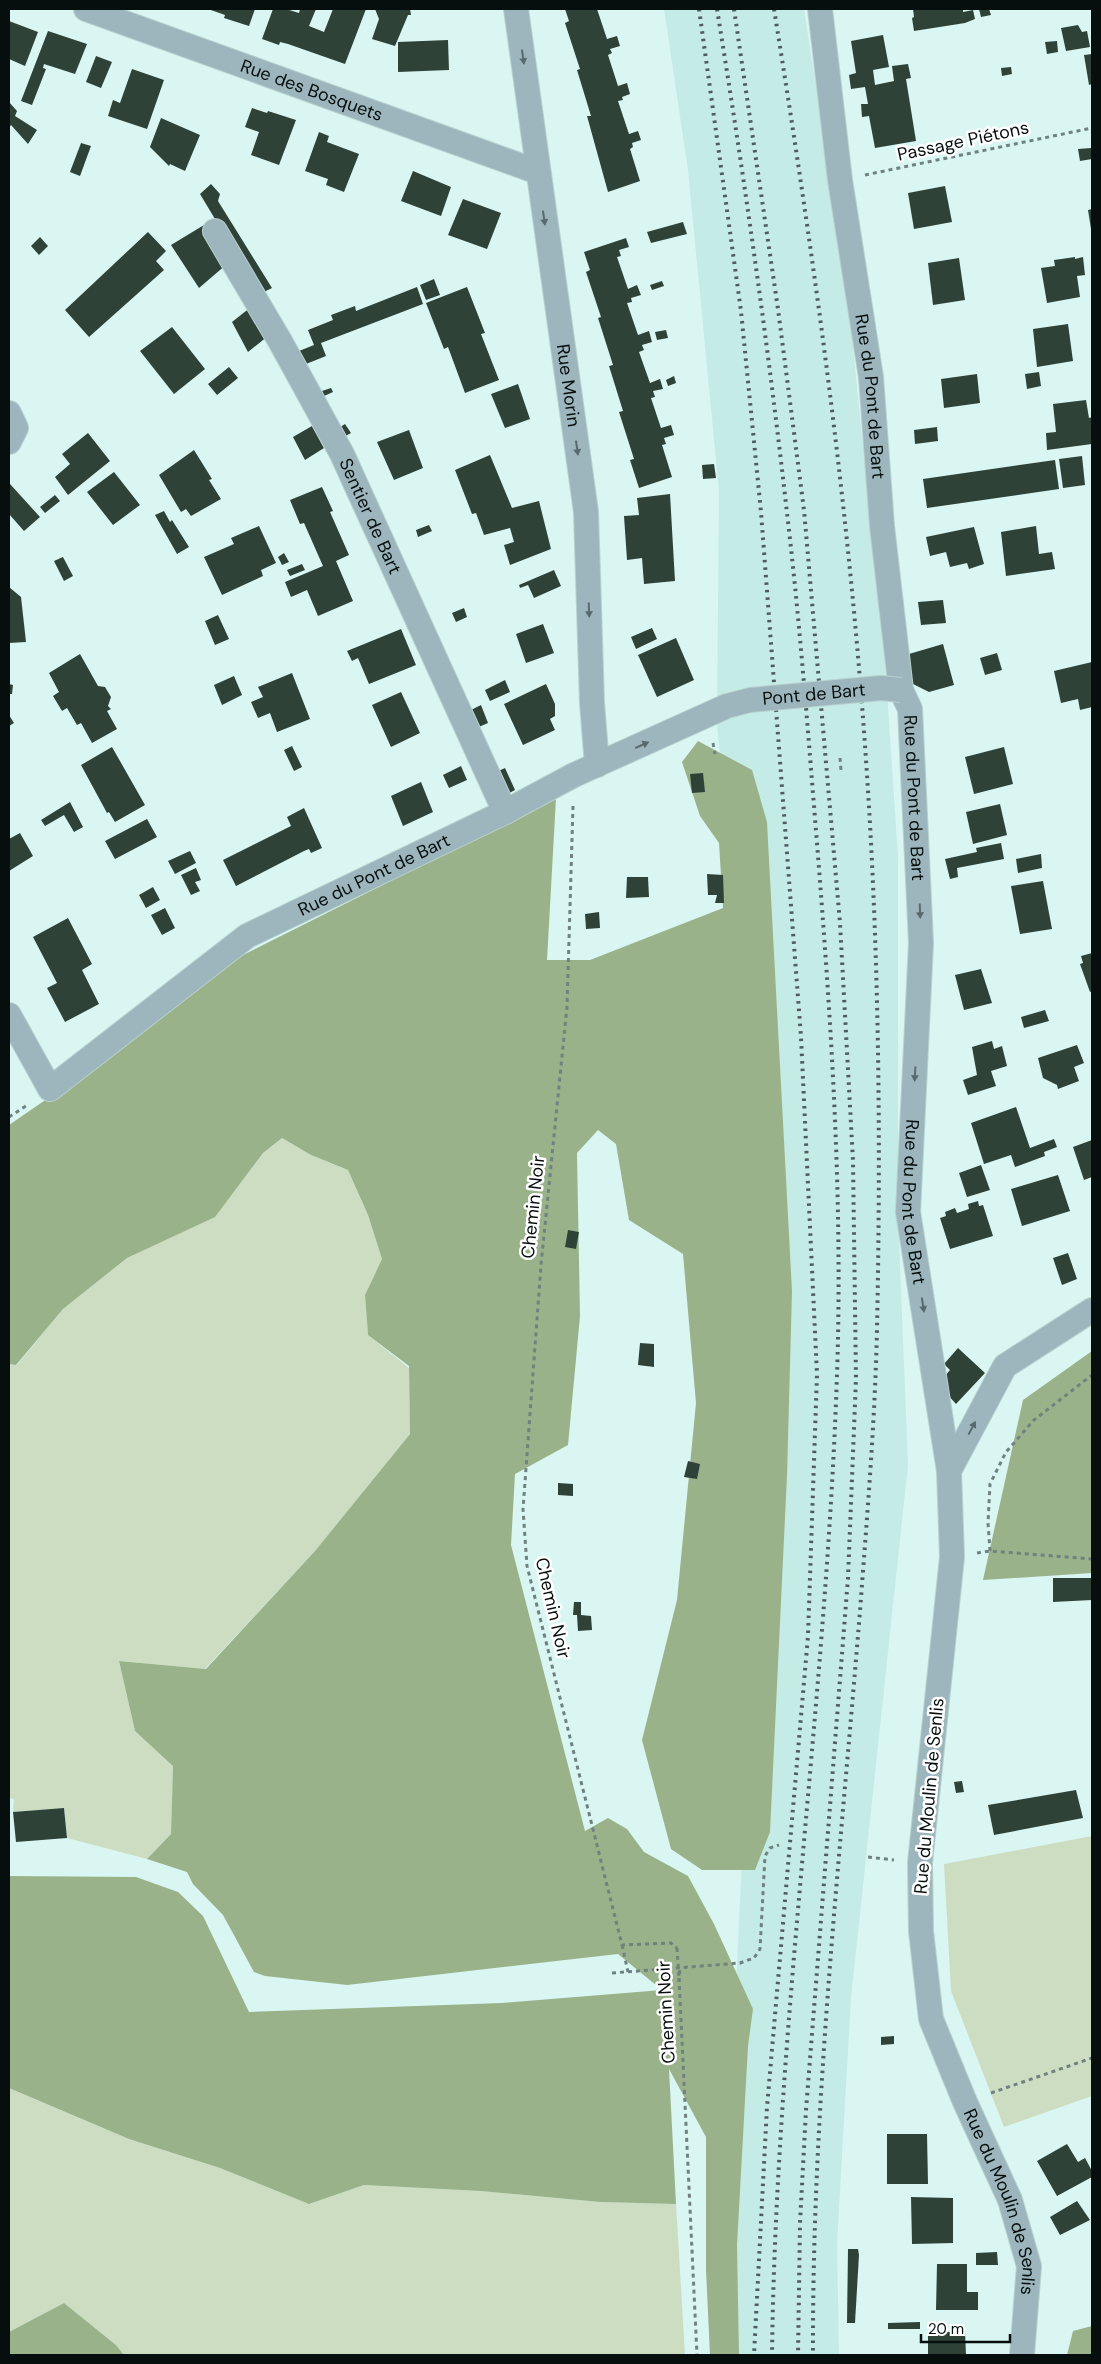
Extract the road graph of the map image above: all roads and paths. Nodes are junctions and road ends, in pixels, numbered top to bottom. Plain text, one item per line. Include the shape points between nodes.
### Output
1 (86, 9) edge
2 (516, 9) edge
3 (820, 9) edge
4 (1092, 128) edge
5 (538, 172) junction
6 (840, 180) junction
7 (215, 231) dead end
8 (9, 413) edge
9 (9, 442) edge
10 (901, 690) junction
11 (727, 706) joint
12 (840, 758) dead end
13 (597, 765) junction
14 (841, 771) dead end
15 (574, 775) junction
16 (505, 812) junction
17 (9, 1015) edge
18 (1092, 1310) edge
19 (1092, 1375) edge
20 (949, 1471) junction
21 (1092, 1559) edge
22 (779, 1845) dead end
23 (622, 1946) junction
24 (680, 1968) junction
25 (612, 1972) dead end
26 (628, 1972) junction
27 (679, 1983) junction
28 (1092, 2058) edge
29 (965, 2102) junction
30 (697, 2355) edge
31 (1022, 2355) edge

1 - 5 street, Rue des Bosquets
2 -> 5 street, Rue Morin
3 - 6 street, Rue du Pont de Bart
4 - 6 path, Passage Piétons
5 -> 13 street, Rue Morin via 586,512
6 - 10 street, Rue du Pont de Bart via 872,377 882,526
7 - 16 street, Sentier de Bart via 342,454
8 - 9 street via 16,428
10 - 11 street, Pont de Bart, bridge via 881,688 750,700
10 -> 20 street, Rue du Pont de Bart via 910,710 921,943 908,1212
13 -> 11 street, Rue du Pont de Bart
12 - 14 path
13 - 15 street, Rue du Pont de Bart
15 - 16 street, Rue du Pont de Bart
15 - 23 path, Chemin Noir via 566,1007 540,1265 523,1508 527,1566
16 - 17 street, Rue du Pont de Bart via 247,936 50,1090
20 -> 18 street via 1005,1366
19 - 21 path via 1034,1420 1006,1452 990,1484 988,1523 990,1551
20 - 29 street, Rue du Moulin de Senlis via 952,1556 920,1863 921,1931 930,2019
22 - 24 path via 770,1848 765,1856 760,1949 754,1958 740,1963
23 - 26 path
23 - 27 path, Chemin Noir, bridge via 671,1943 676,1948
24 - 26 path
24 - 27 path
25 - 26 path
27 - 30 path, Chemin Noir
28 - 29 path
29 - 31 street, Rue du Moulin de Senlis via 1010,2200 1030,2266

